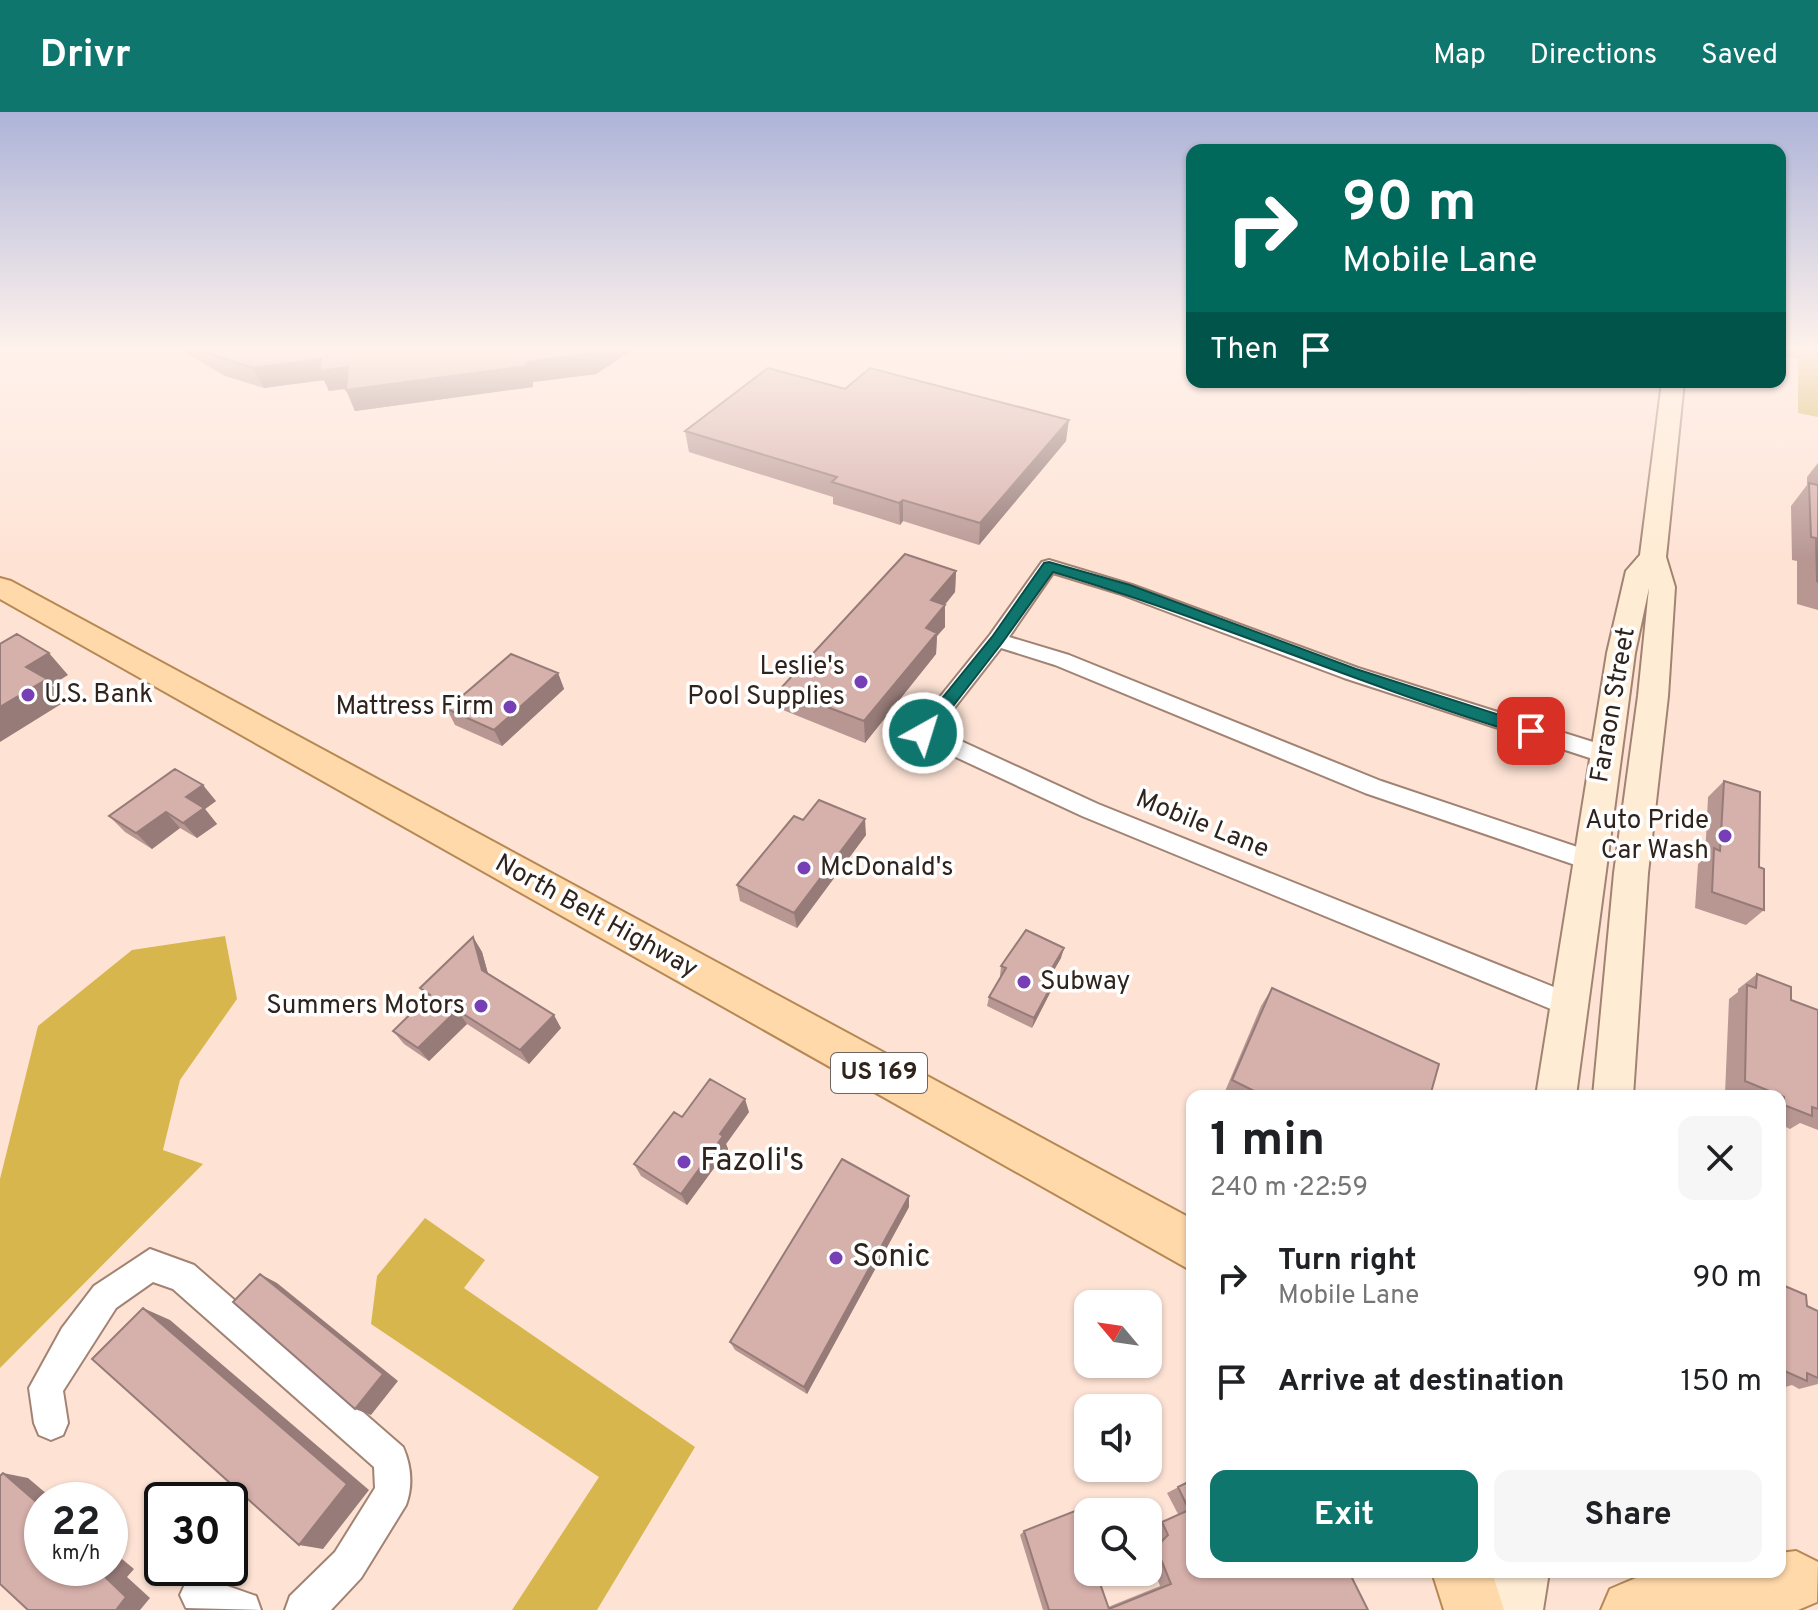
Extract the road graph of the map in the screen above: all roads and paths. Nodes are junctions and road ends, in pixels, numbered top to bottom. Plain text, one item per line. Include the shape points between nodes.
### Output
1 (1669, 419) edge
2 (1653, 557) junction
3 (0, 587) edge
4 (997, 640) junction
5 (1604, 754) junction
6 (1590, 861) junction
7 (1572, 1006) junction
8 (1557, 1090) edge
9 (1613, 1090) edge
10 (1186, 1243) edge
11 (51, 1423) dead end
12 (1464, 1578) edge
13 (1521, 1578) edge
14 (1793, 1578) edge
15 (199, 1595) dead end
16 (242, 1610) edge
17 (304, 1610) edge
18 (1474, 1610) edge
19 (1516, 1610) edge
20 (1631, 1610) edge

1 - 2 main road, Faraon Street
2 - 5 main road, Faraon Street via 1639,571
2 - 9 main road, Faraon Street via 1662,587
3 - 10 main road, North Belt Highway / US 169
4 - 5 street, Mobile Lane via 1049,566 1351,673
4 - 6 street via 1062,660 1373,787
4 - 7 street, Mobile Lane via 923,733 1090,810
5 - 6 main road, Faraon Street
6 - 7 main road, Faraon Street
7 - 8 main road, Faraon Street
11 - 17 street via 46,1388 105,1297 150,1265 183,1276 391,1459 393,1492 348,1565
12 - 18 main road
13 - 19 main road
14 - 20 main road via 1715,1589
15 - 16 street

